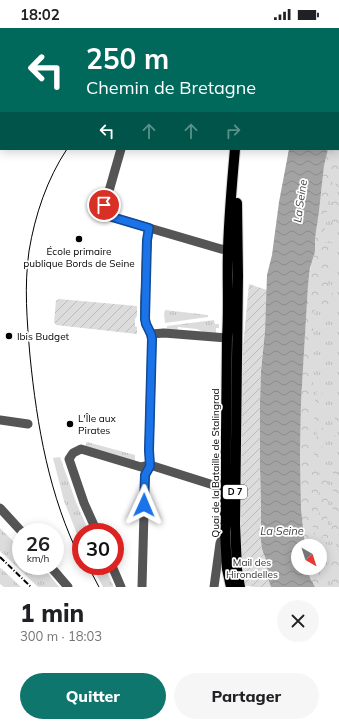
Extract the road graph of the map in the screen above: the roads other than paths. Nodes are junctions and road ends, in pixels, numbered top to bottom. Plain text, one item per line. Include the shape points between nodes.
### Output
1 (121, 150) edge
2 (236, 150) edge
3 (241, 150) edge
4 (149, 228) junction
5 (228, 250) junction
6 (237, 328) junction
7 (151, 334) junction
8 (227, 338) junction
9 (237, 352) junction
10 (0, 420) edge
11 (28, 424) dead end
12 (150, 466) junction
13 (226, 489) junction
14 (0, 508) edge
15 (14, 523) edge
16 (93, 523) edge
17 (226, 532) junction
18 (58, 575) edge
19 (116, 575) edge
20 (68, 587) edge
21 (121, 587) edge
22 (142, 587) edge
23 (214, 587) edge
24 (231, 587) edge
25 (240, 587) edge

1 - 4 street via 104,205 106,212 112,217
2 - 5 main road, Quai de la Bataille de Stalingrad / D 7
3 - 6 main road, Quai de la Bataille de Stalingrad / D 7 via 237,210
4 - 5 street
4 - 7 street via 145,319
5 - 8 main road, Quai de la Bataille de Stalingrad / D 7
6 - 8 main road
6 - 9 main road, Quai de la Bataille de Stalingrad / D 7
7 - 8 street
7 - 12 street
8 - 9 main road
8 - 13 main road, Quai de la Bataille de Stalingrad / D 7
9 - 25 main road, Quai de la Bataille de Stalingrad / D 7 via 235,524
10 - 11 street
12 - 13 street
12 - 16 street via 141,467 81,449 73,453 69,459
12 - 22 street via 145,475
13 - 17 main road, Quai de la Bataille de Stalingrad / D 7
14 - 15 street
17 - 23 street via 220,543
17 - 24 main road, Quai de la Bataille de Stalingrad / D 7 via 227,569
18 - 20 street
19 - 21 street

